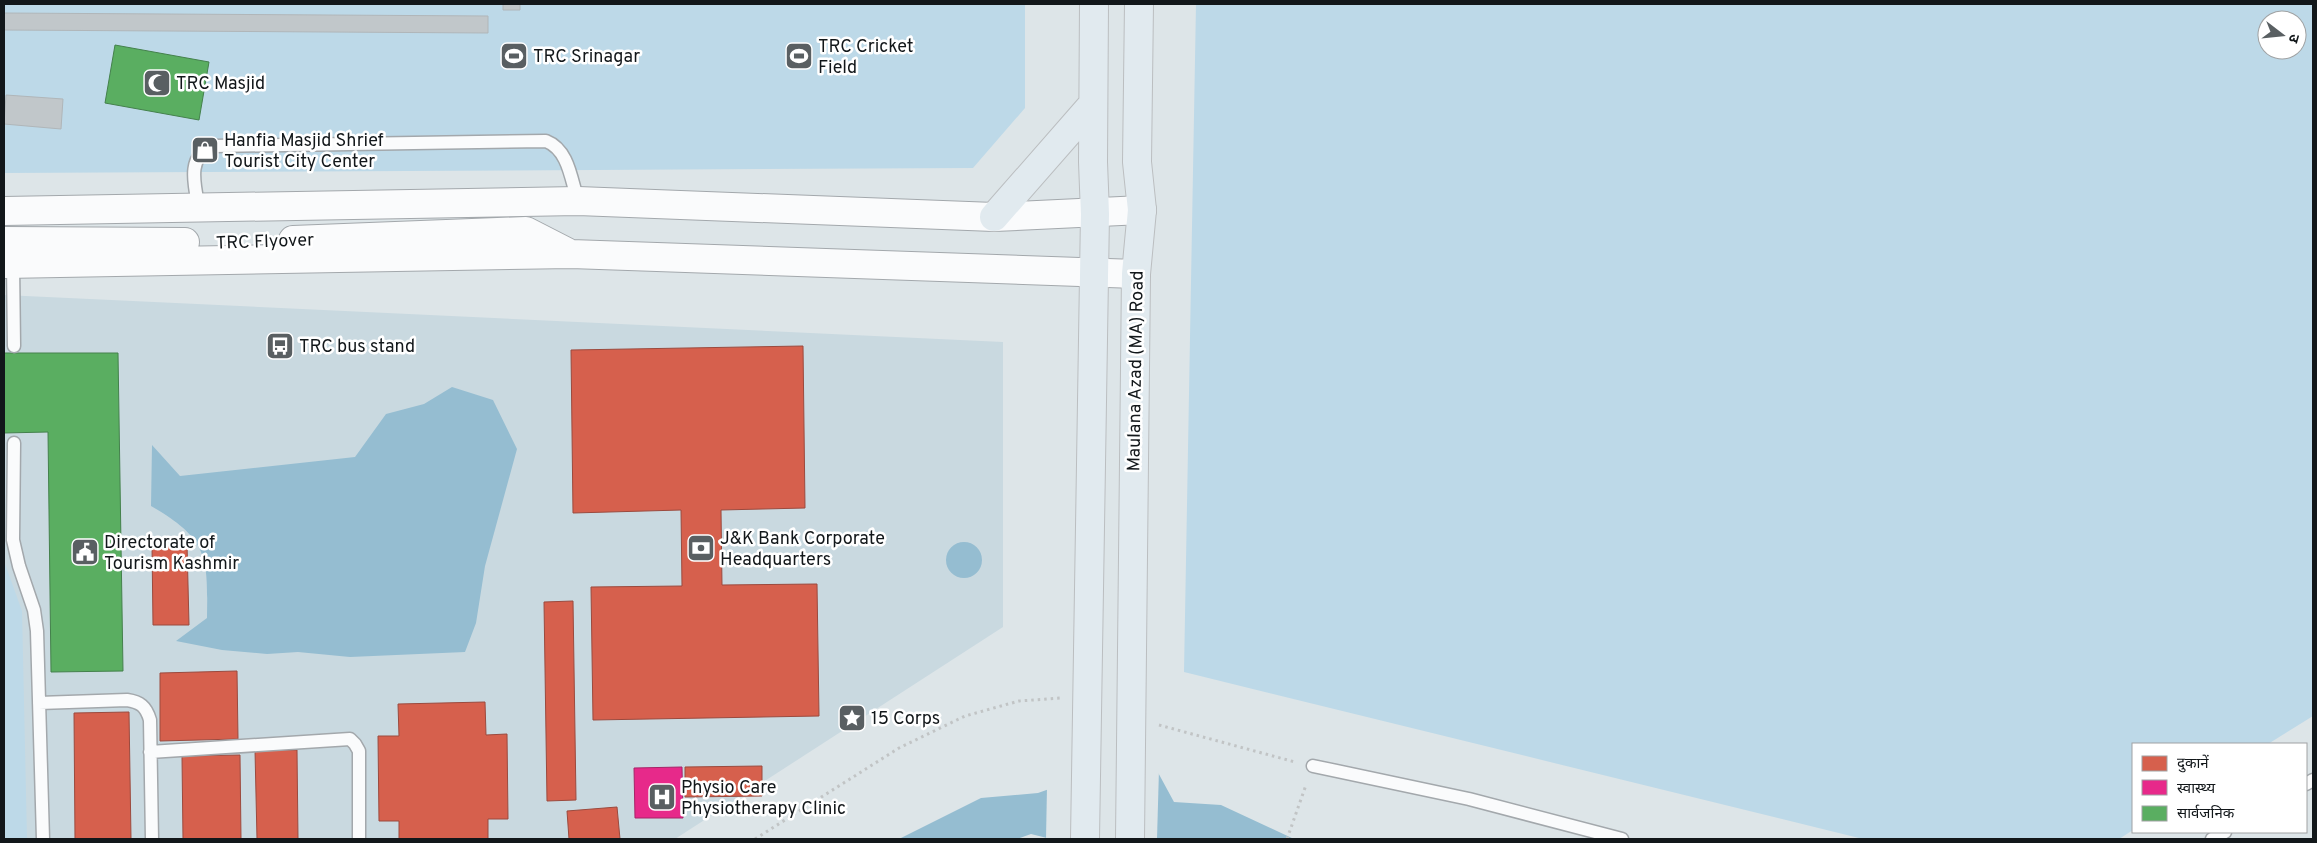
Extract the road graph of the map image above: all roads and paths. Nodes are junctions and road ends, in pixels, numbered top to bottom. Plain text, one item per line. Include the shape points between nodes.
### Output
1 (1094, 4) edge
2 (1139, 4) edge
3 (1093, 104) junction
4 (573, 201) junction
5 (199, 208) junction
6 (1142, 210) junction
7 (4, 211) edge
8 (1095, 214) junction
9 (994, 218) junction
10 (526, 231) junction
11 (571, 254) junction
12 (7, 256) edge
13 (1093, 274) junction
14 (1136, 274) junction
15 (9, 325) edge
16 (14, 346) dead end
17 (14, 443) dead end
18 (1088, 696) junction
19 (39, 703) junction
20 (1131, 728) junction
21 (150, 752) junction
22 (1313, 766) joint
23 (1302, 798) dead end
24 (2223, 833) edge
25 (43, 839) edge
26 (152, 839) edge
27 (359, 839) edge
28 (755, 839) edge
29 (1085, 839) edge
30 (1130, 839) edge
31 (1287, 839) edge
32 (1622, 839) edge
33 (2212, 839) edge

1 - 3 main road
2 - 6 main road, Maulana Azad (MA) Road via 1137,162
3 - 8 main road
3 - 9 main road
4 - 5 main road
4 - 5 lane via 565,159 546,141 214,146 201,154 195,165 193,175
4 - 9 main road
4 - 10 main road
5 - 7 main road
6 - 8 main road
6 - 14 main road, Maulana Azad (MA) Road
8 - 9 main road
8 - 13 main road
10 - 11 main road, TRC Flyover
10 - 12 main road, TRC Flyover
11 - 12 main road
11 - 13 main road
12 - 15 lane
13 - 14 main road
13 - 18 main road
14 - 20 main road, Maulana Azad (MA) Road
15 - 16 lane
17 - 19 lane via 13,540 18,566 34,610
18 - 28 path via 1019,701 965,716 899,748
18 - 29 main road
19 - 21 lane via 139,702 147,710 150,720
19 - 25 lane
20 - 22 path
20 - 30 main road, Maulana Azad (MA) Road
21 - 26 lane
21 - 27 lane via 350,739 359,752
22 - 32 lane via 1469,799
23 - 31 path
24 - 33 lane

